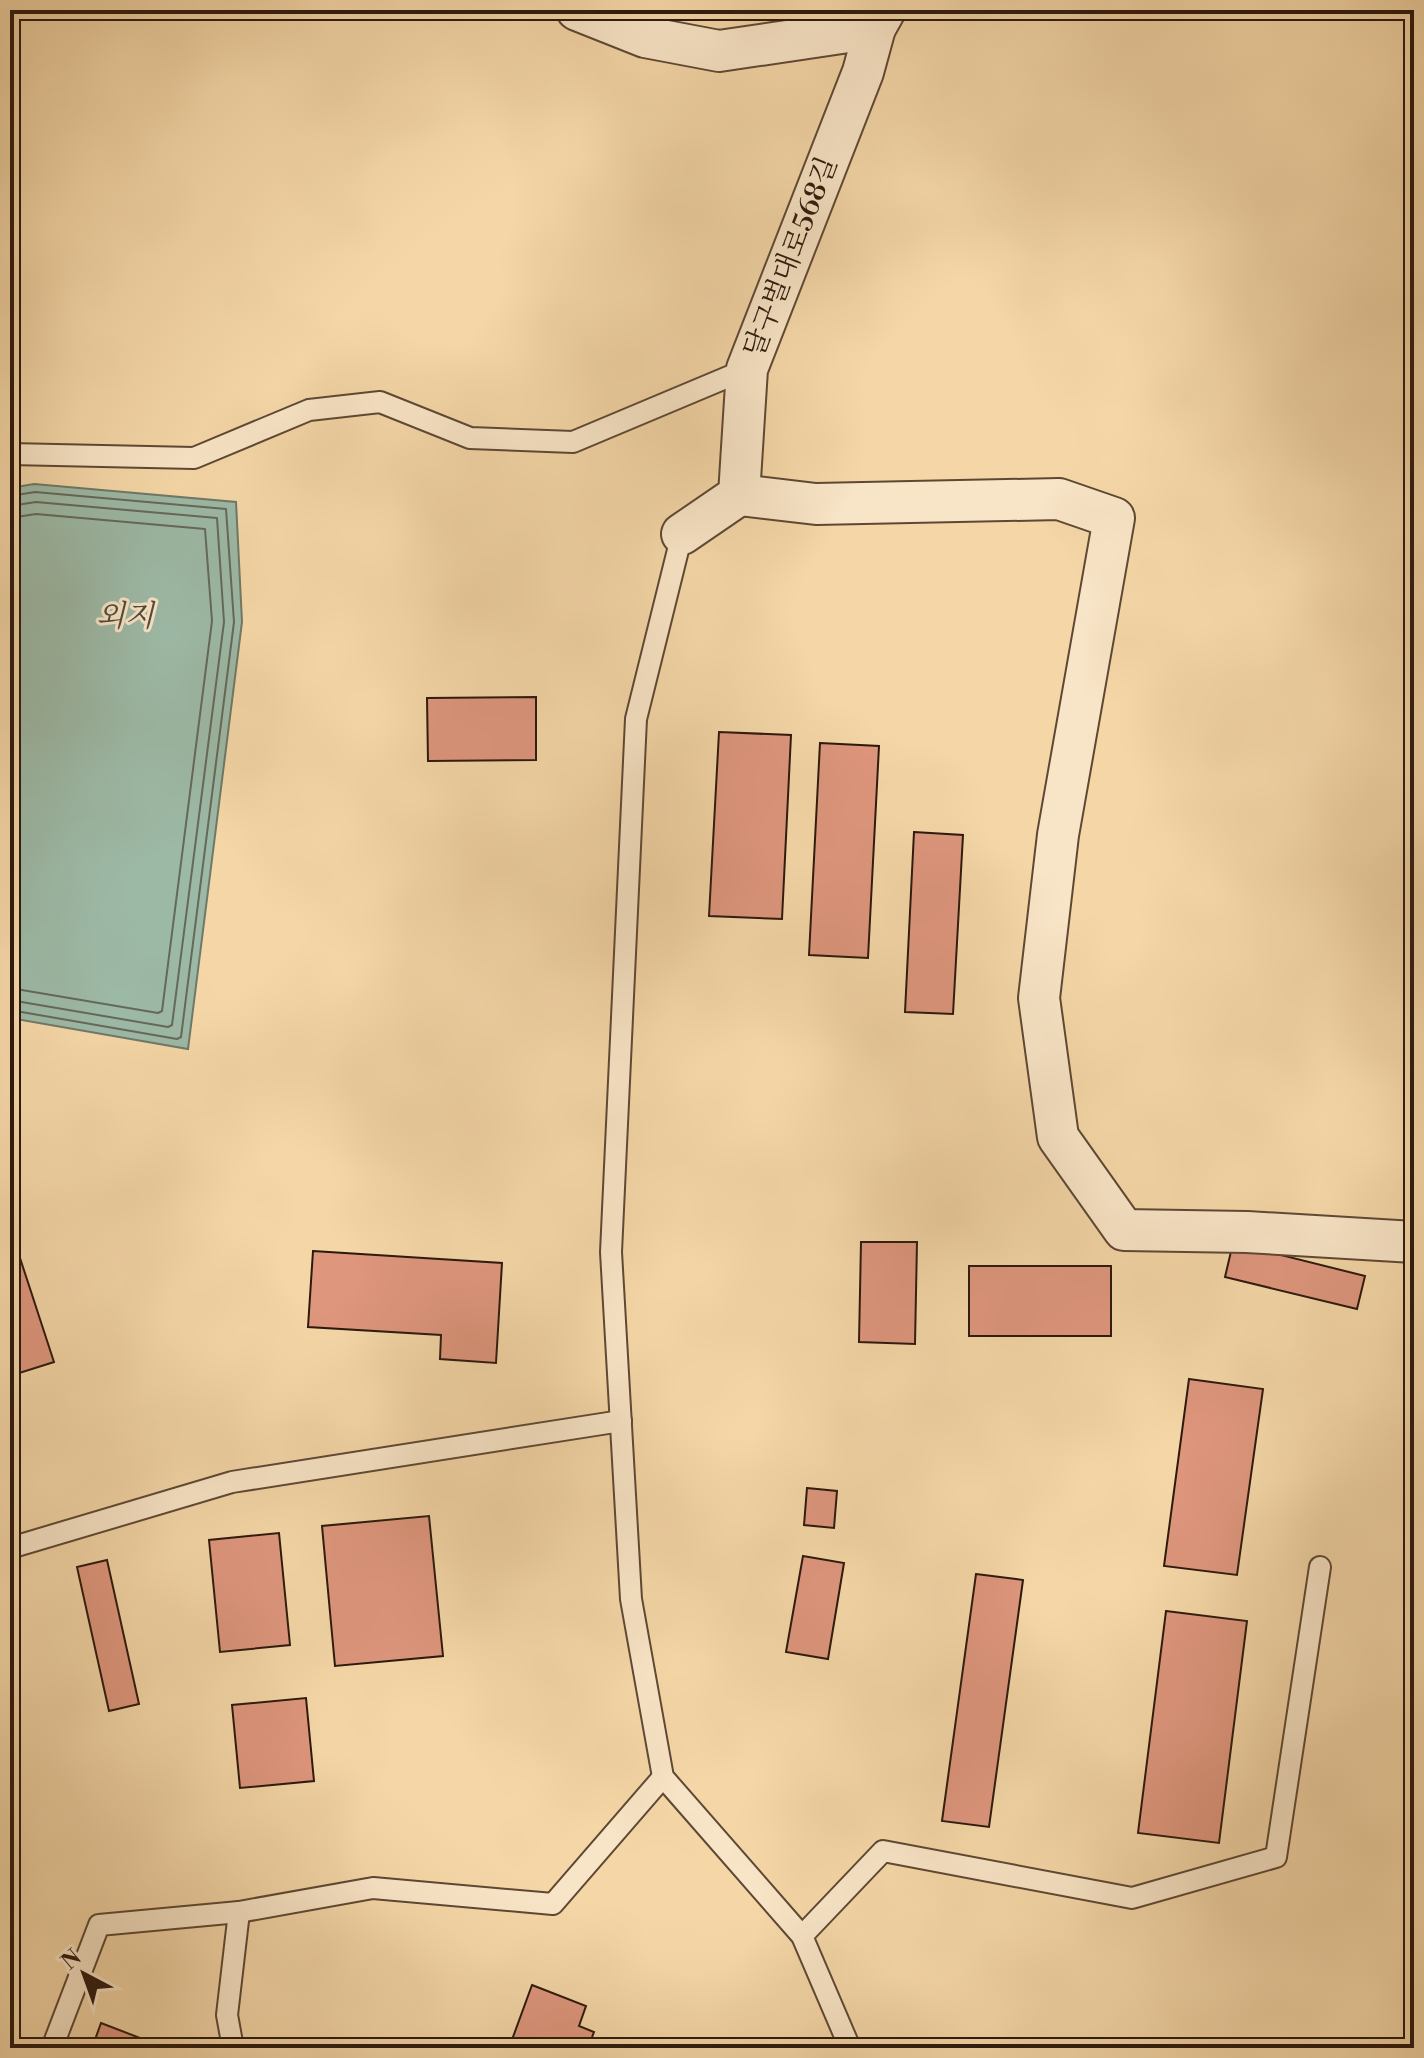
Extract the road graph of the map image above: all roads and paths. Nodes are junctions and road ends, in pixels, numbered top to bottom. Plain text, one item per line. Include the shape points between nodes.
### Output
1 (577, 10) edge
2 (880, 19) edge
3 (747, 369) junction
4 (10, 454) edge
5 (739, 495) junction
6 (682, 534) joint
7 (1414, 1242) edge
8 (621, 1421) junction
9 (10, 1548) edge
10 (1320, 1567) dead end
11 (663, 1777) junction
12 (239, 1912) junction
13 (802, 1936) junction
14 (52, 2048) edge
15 (233, 2048) edge
16 (850, 2048) edge

1 - 2 street via 645,37 719,51
2 - 3 street, 달구벌대로568길
3 - 4 lane, 달구벌대로568길 via 573,442 470,438 380,402 309,410 194,458
3 - 5 street
5 - 6 street
5 - 7 street via 816,504 1059,499 1114,518 1058,835 1039,998 1058,1137 1124,1230
6 - 8 lane via 636,719 611,1252
8 - 9 lane via 232,1482
8 - 11 lane via 631,1599
10 - 13 lane via 1276,1857 1132,1898 883,1851
11 - 12 lane via 553,1904 373,1888
11 - 13 lane
12 - 14 lane via 99,1925
12 - 15 lane via 227,2015
13 - 16 lane

